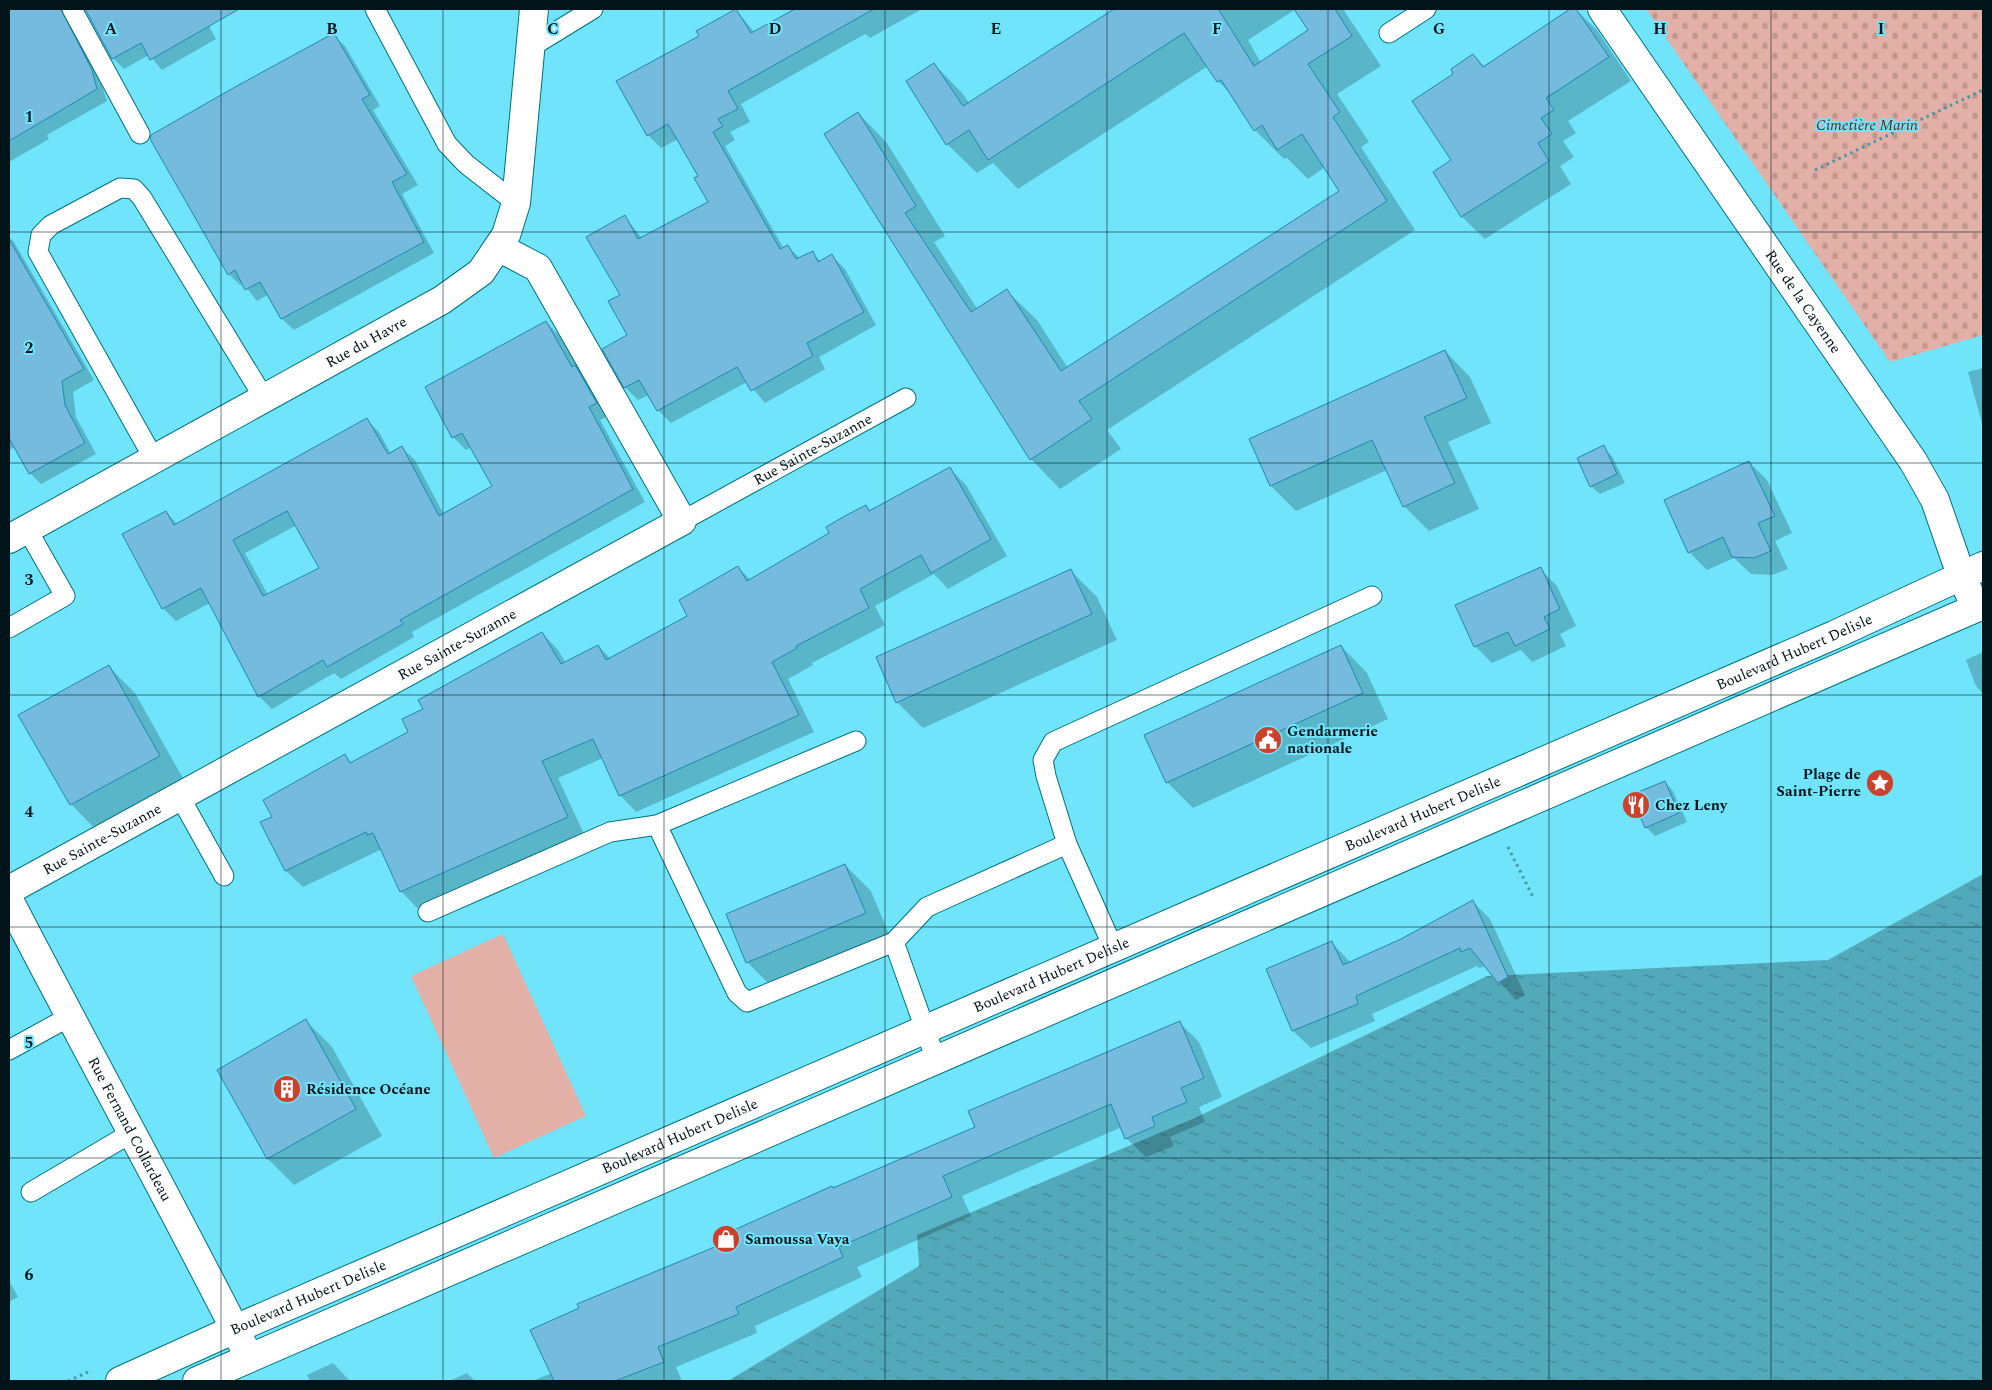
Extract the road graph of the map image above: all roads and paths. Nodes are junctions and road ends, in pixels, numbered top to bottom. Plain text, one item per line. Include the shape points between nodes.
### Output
1 (72, 9) edge
2 (375, 9) edge
3 (534, 9) edge
4 (593, 9) edge
5 (1426, 9) edge
6 (1602, 9) edge
7 (1389, 33) dead end
8 (531, 47) junction
9 (1983, 90) edge
10 (140, 134) dead end
11 (1815, 170) dead end
12 (516, 203) junction
13 (498, 247) junction
14 (264, 398) junction
15 (906, 398) dead end
16 (154, 459) junction
17 (682, 521) junction
18 (18, 534) edge
19 (1972, 571) edge
20 (1372, 596) dead end
21 (1979, 606) edge
22 (9, 628) edge
23 (856, 741) dead end
24 (180, 797) junction
25 (657, 825) junction
26 (1505, 839) dead end
27 (1067, 844) junction
28 (224, 876) dead end
29 (9, 890) edge
30 (1533, 897) dead end
31 (9, 900) edge
32 (1219, 901) junction
33 (428, 912) dead end
34 (1232, 931) junction
35 (894, 942) junction
36 (1113, 947) junction
37 (69, 1017) junction
38 (926, 1030) junction
39 (9, 1050) edge
40 (936, 1060) junction
41 (133, 1132) junction
42 (30, 1192) dead end
43 (235, 1329) junction
44 (249, 1357) junction
45 (120, 1381) edge
46 (197, 1381) edge

1 - 10 lane
2 - 12 lane via 447,144 466,164
3 - 8 main road, Rue du Havre
4 - 8 lane
5 - 7 lane
6 - 19 main road, Rue de la Cayenne via 1913,461
8 - 12 main road, Rue du Havre
9 - 11 path
12 - 13 main road, Rue du Havre via 506,235
13 - 14 main road, Rue du Havre via 480,272 442,300
13 - 17 main road via 538,268
14 - 16 main road, Rue du Havre
14 - 16 lane via 134,189 120,188 50,225 41,235 38,252
15 - 17 lane, Rue Sainte-Suzanne
16 - 18 main road, Rue du Havre
17 - 24 main road, Rue Sainte-Suzanne
18 - 22 lane via 65,596
19 - 21 main road, Rue de la Cayenne
19 - 32 main road, Boulevard Hubert Delisle via 1834,635
20 - 27 lane via 1053,742 1043,760
21 - 34 main road
23 - 25 lane
24 - 28 lane
24 - 29 main road, Rue Sainte-Suzanne
25 - 33 lane via 610,832
25 - 35 lane via 736,993 747,1002
26 - 30 path
27 - 35 lane via 927,907
27 - 36 lane
31 - 37 main road, Rue Fernand Collardeau
32 - 34 lane
32 - 36 main road, Boulevard Hubert Delisle
34 - 40 main road
35 - 38 lane
36 - 38 main road, Boulevard Hubert Delisle
37 - 39 lane
37 - 41 main road, Rue Fernand Collardeau
38 - 40 lane
38 - 43 main road, Boulevard Hubert Delisle
40 - 44 main road
41 - 42 lane
41 - 43 main road, Rue Fernand Collardeau
43 - 44 main road, Rue Fernand Collardeau
43 - 45 main road, Boulevard Hubert Delisle
44 - 46 main road

